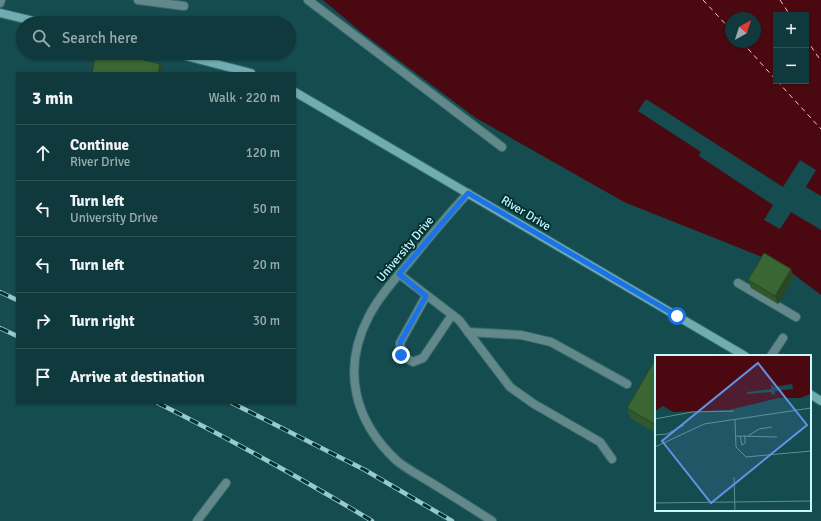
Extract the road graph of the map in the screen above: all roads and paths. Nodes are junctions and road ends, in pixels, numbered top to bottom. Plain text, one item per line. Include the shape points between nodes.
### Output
1 (138, 0) edge
2 (308, 0) edge
3 (184, 6) dead end
4 (0, 13) edge
5 (16, 17) edge
6 (201, 60) edge
7 (247, 72) edge
8 (296, 93) edge
9 (502, 147) dead end
10 (468, 193) junction
11 (399, 274) junction
12 (738, 283) dead end
13 (426, 296) junction
14 (452, 315) junction
15 (796, 317) dead end
16 (468, 332) junction
17 (783, 338) dead end
18 (743, 355) edge
19 (772, 355) edge
20 (627, 384) dead end
21 (811, 395) edge
22 (821, 401) edge
23 (612, 459) dead end
24 (226, 483) dead end
25 (197, 521) edge
26 (492, 521) edge

1 - 3 street
2 - 9 street
4 - 5 street
6 - 7 street
8 - 10 street, River Drive
10 - 11 street, University Drive
10 - 18 street, River Drive
11 - 13 street
11 - 26 street, University Drive via 370,315 360,337 354,368 354,384 360,407 384,448 399,462
12 - 15 street
13 - 14 street
13 - 14 street via 400,343 401,355 413,362 424,358
14 - 16 street
16 - 20 street via 522,335 551,342
16 - 23 street via 510,387 600,442
17 - 19 street
21 - 22 street
24 - 25 street

